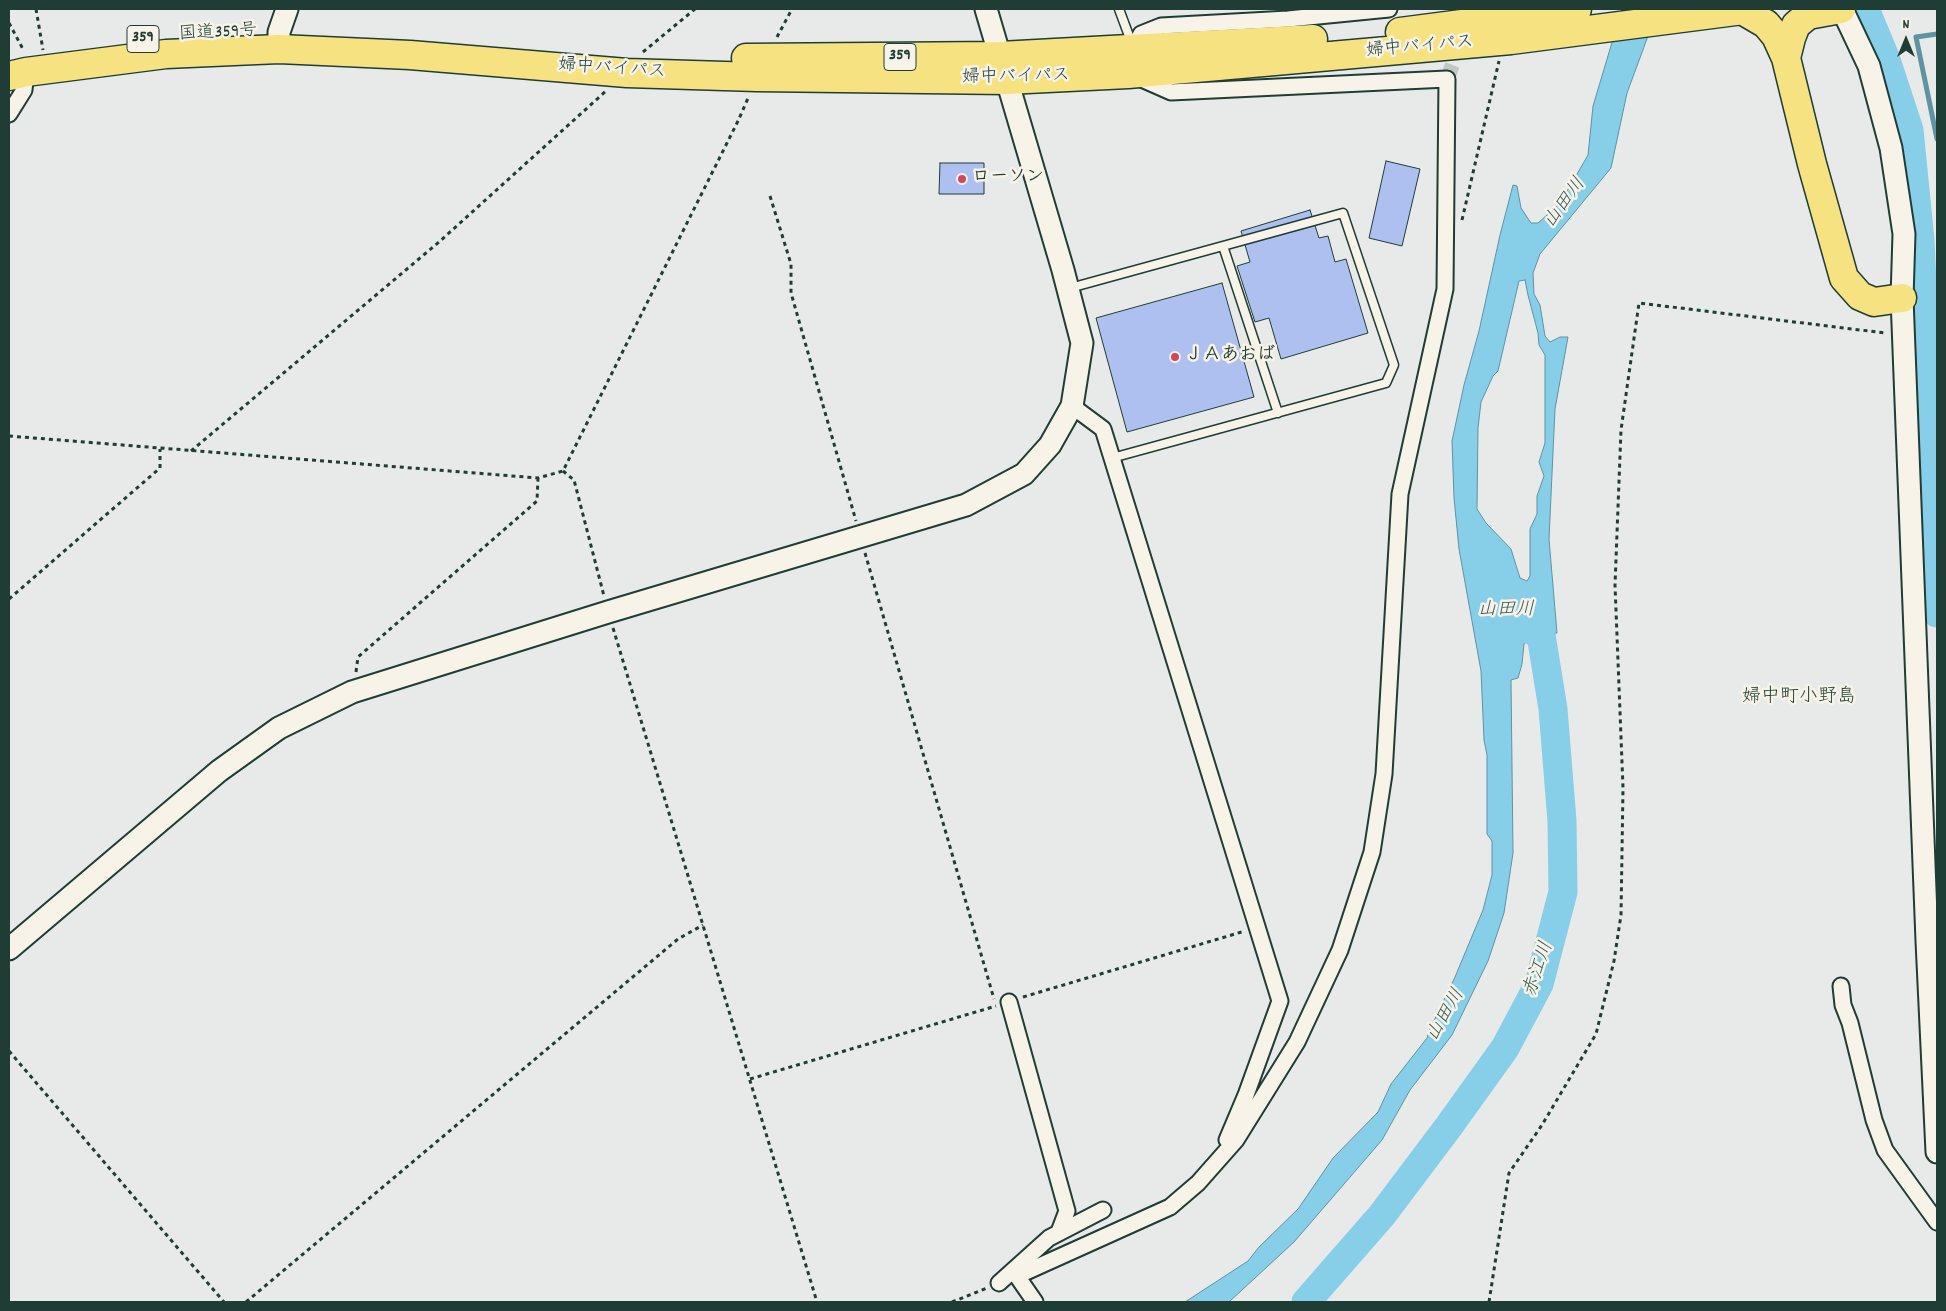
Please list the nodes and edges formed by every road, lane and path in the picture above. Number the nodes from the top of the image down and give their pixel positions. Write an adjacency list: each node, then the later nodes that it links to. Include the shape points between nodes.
1 (36, 9): 15 (path)
2 (696, 9): 16 (path)
3 (792, 9): 17 (path)
4 (986, 9): 18 (street)
5 (1119, 9): 14 (lane)
6 (1389, 9): 14 (street, via 1161,26 1141,34)
7 (1577, 9): 12 (highway, 婦中バイパス / 359)
8 (1746, 9): 12 (highway, 婦中バイパス / 359); 13 (highway, via 1776,36)
9 (1842, 9): 13 (highway, via 1808,15 1796,25); 24 (street, via 1869,66 1891,148 1904,234)
10 (9, 23): 15 (path)
11 (282, 30): 15 (highway, 国道359号 / 359, via 158,37); 16 (highway, 婦中バイパス / 359, via 532,49)
12 (1511, 32): 14 (highway, 婦中バイパス / 359, via 1358,37); 21 (path)
13 (1786, 58): 24 (highway, via 1844,278 1860,296 1874,302)
14 (1131, 61): 18 (highway, 婦中バイパス / 359); 44 (street, via 1171,92 1447,79 1445,289 1400,494 1384,774 1372,852 1340,950 1297,1042 1236,1140)
15 (23, 62): 19 (street, via 24,90)
16 (634, 64): 17 (highway, 婦中バイパス / 359); 30 (path, via 439,242)
17 (762, 68): 18 (highway, 婦中バイパス / 359); 32 (path)
18 (1003, 68): 23 (street)
19 (9, 114)
20 (770, 196): 34 (path, via 791,264 791,293)
21 (1462, 223)
22 (1223, 246): 23 (lane); 27 (lane); 27 (lane, via 1342,213 1394,365 1386,383)
23 (1068, 288): 26 (street, via 1082,343)
24 (1902, 298): 25 (street)
25 (1903, 335): 43 (street); 53 (path, via 1639,303 1621,430 1615,585 1623,788 1621,915 1616,952 1596,1034 1509,1174)
26 (1072, 406): 31 (street, via 1103,429); 34 (street, via 1050,445 1024,474 966,505)
27 (1278, 412): 31 (lane)
28 (9, 436): 29 (path)
29 (160, 449): 30 (path); 35 (path, via 160,468)
30 (191, 451): 33 (path)
31 (1112, 458): 44 (street, via 1280,1000 1246,1095)
32 (563, 471): 33 (path); 36 (path, via 574,480)
33 (538, 478): 37 (path, via 537,501 358,657)
34 (860, 536): 36 (street); 41 (path)
35 (9, 599)
36 (608, 612): 37 (street); 38 (path)
37 (352, 692): 39 (street, via 279,728 219,771)
38 (703, 925): 51 (path, via 678,939); 52 (path)
39 (9, 950)
40 (1841, 986): 46 (street, via 1843,1005 1885,1150)
41 (1002, 1004): 47 (street, via 1067,1211)
42 (9, 1051): 50 (path)
43 (1937, 1152)
44 (1218, 1160): 49 (street, via 1170,1207 1017,1276)
45 (1103, 1210): 47 (street)
46 (1937, 1222)
47 (1059, 1232): 48 (street)
48 (999, 1283)
49 (1031, 1296)
50 (224, 1302)
51 (246, 1302)
52 (818, 1302)
53 (1490, 1302)

